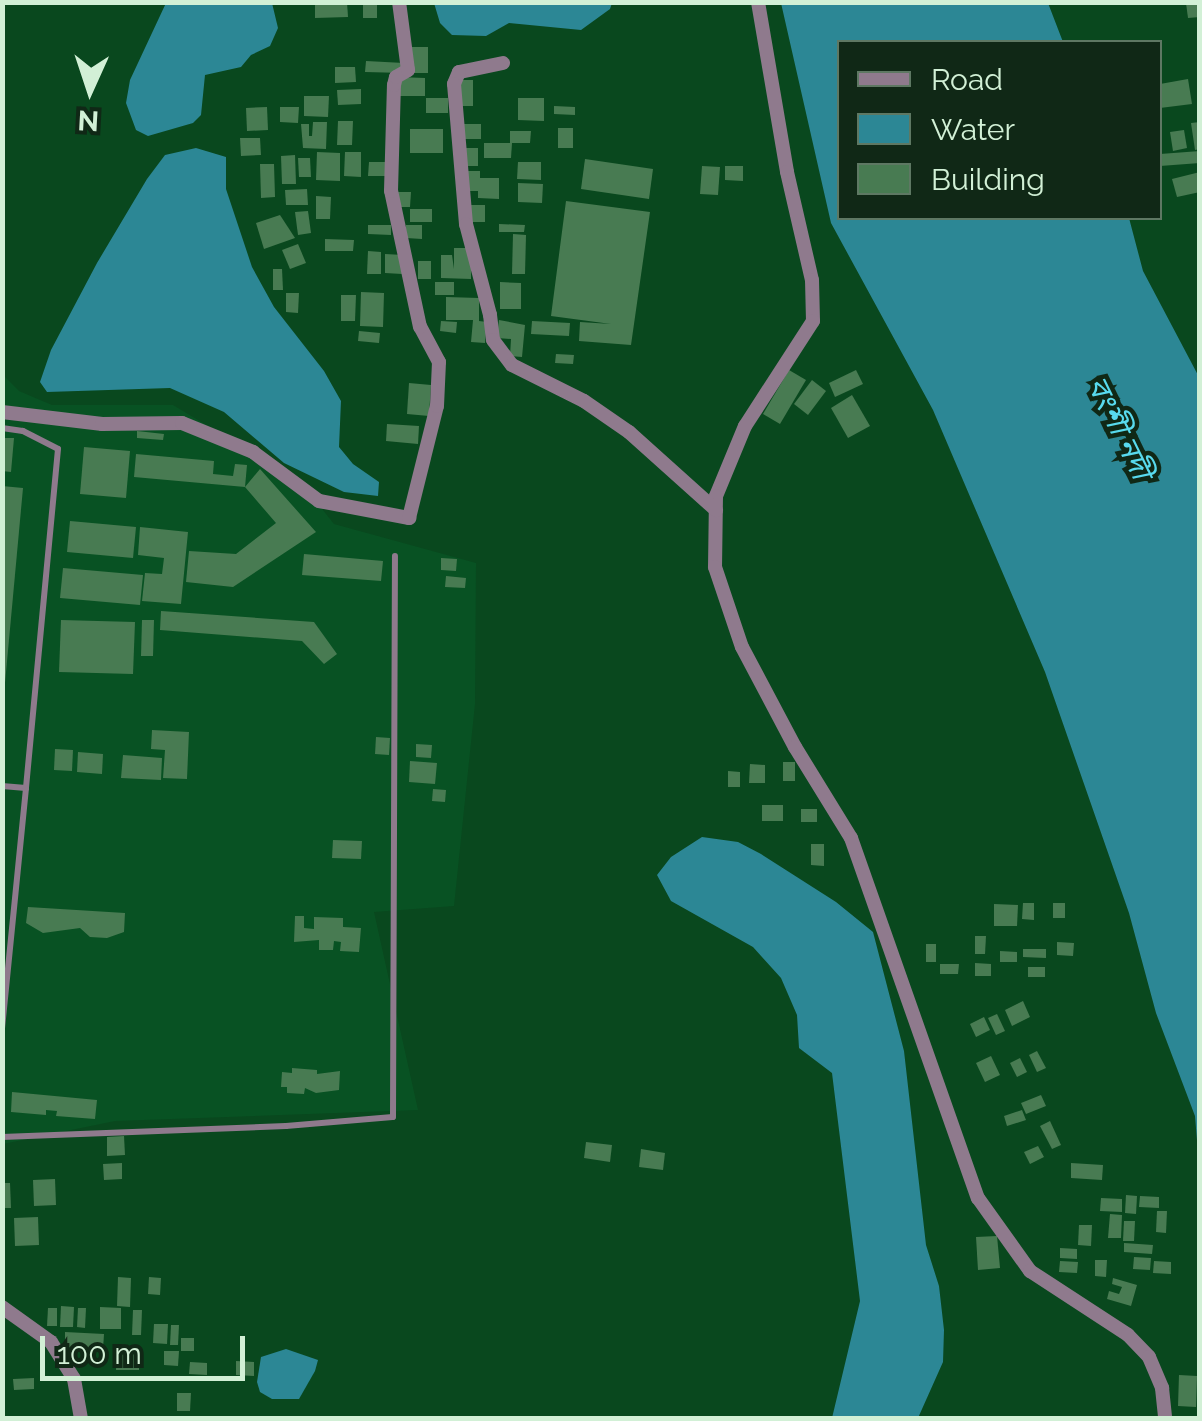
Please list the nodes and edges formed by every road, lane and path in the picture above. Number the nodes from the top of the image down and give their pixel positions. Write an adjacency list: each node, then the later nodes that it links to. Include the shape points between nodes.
1 (399, 2): 4 (street, via 408,70 394,86 390,191 420,326 439,362 437,406 410,518 319,501 253,452 182,424 102,424)
2 (758, 2): 6 (street, via 812,280 813,322 745,426)
3 (503, 63): 6 (street, via 459,72 454,84 466,224 493,340 512,365 629,432)
4 (2, 412)
5 (2, 428): 9 (lane, via 58,449)
6 (716, 510): 14 (street, via 716,566 742,647 851,838 978,1198 1030,1271 1128,1335 1149,1357)
7 (395, 556): 11 (lane, via 393,1117)
8 (2, 786): 9 (lane)
9 (26, 788): 10 (lane)
10 (2, 1030)
11 (2, 1137)
12 (2, 1308): 13 (street, via 52,1342 74,1379)
13 (80, 1418)
14 (1165, 1418)

